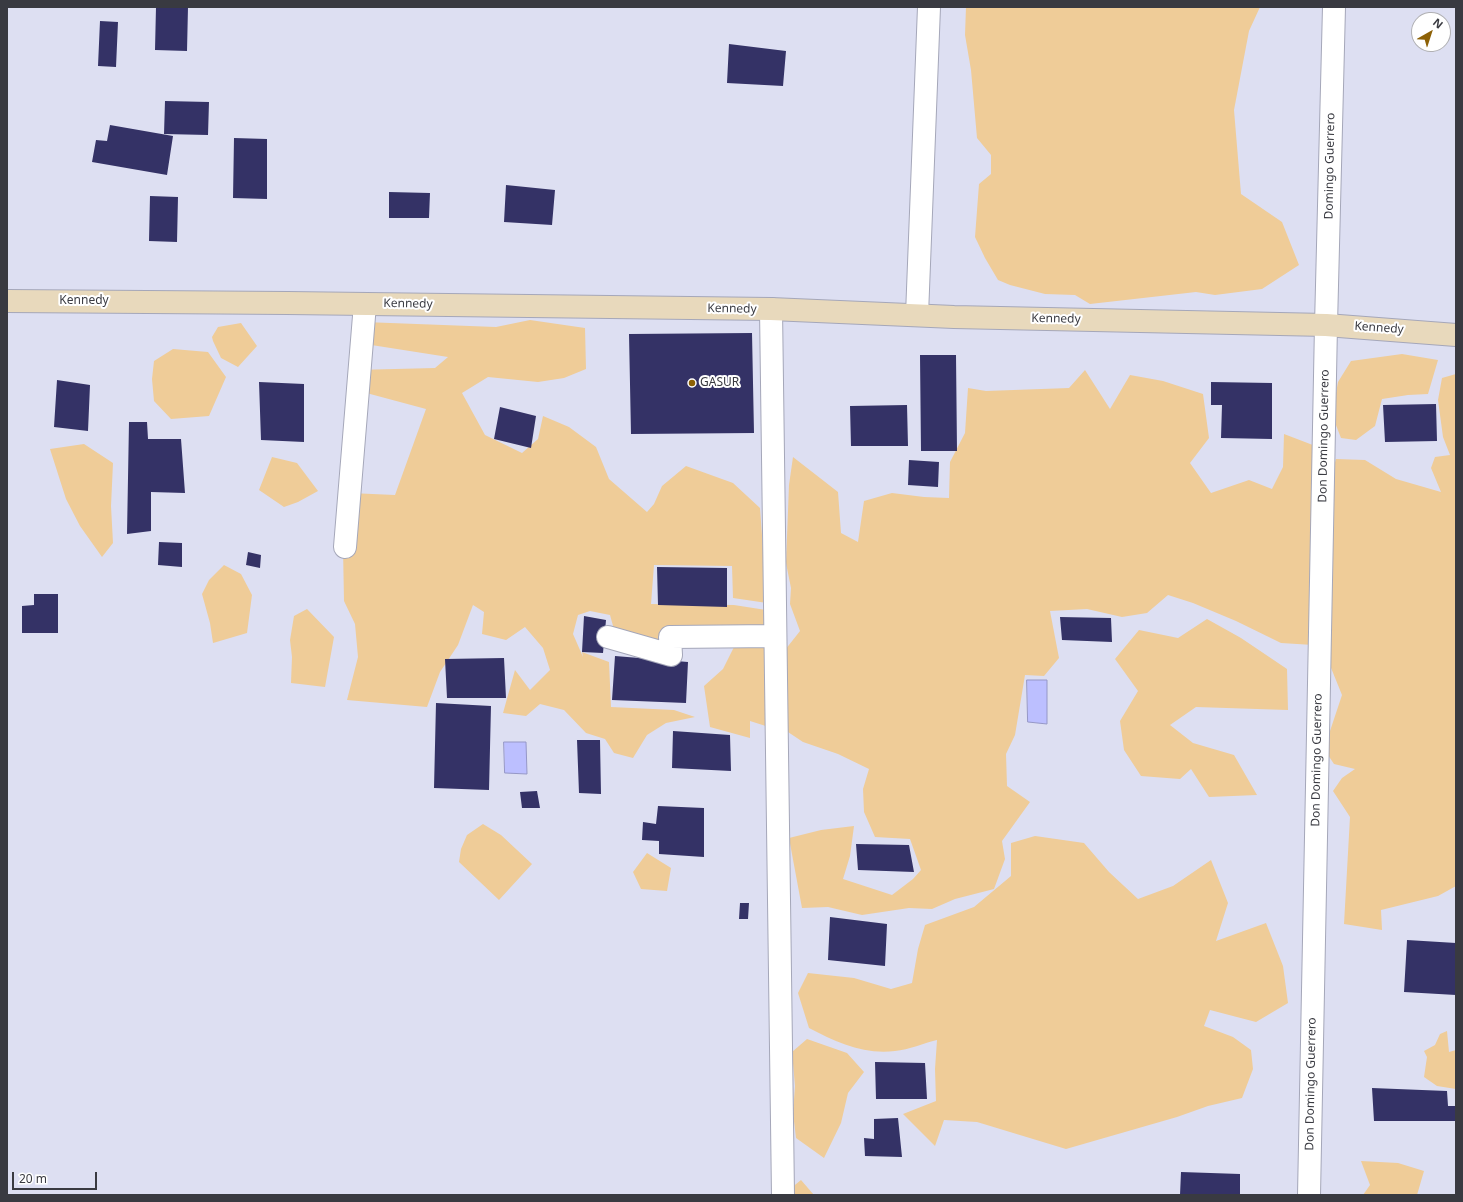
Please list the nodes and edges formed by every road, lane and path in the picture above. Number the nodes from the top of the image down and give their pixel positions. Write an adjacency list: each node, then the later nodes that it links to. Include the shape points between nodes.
1 (929, 7): 6 (street)
2 (1334, 7): 7 (street, Domingo Guerrero)
3 (7, 301): 4 (main road, Kennedy)
4 (365, 304): 5 (main road, Kennedy); 9 (street)
5 (771, 309): 6 (main road, Kennedy); 10 (street)
6 (917, 315): 7 (main road, Kennedy)
7 (1326, 324): 8 (main road, Kennedy); 13 (street, Don Domingo Guerrero)
8 (1456, 335)
9 (345, 547)
10 (775, 636): 11 (street, via 670,637 671,655); 12 (street)
11 (608, 637)
12 (783, 1195)
13 (1309, 1195)

